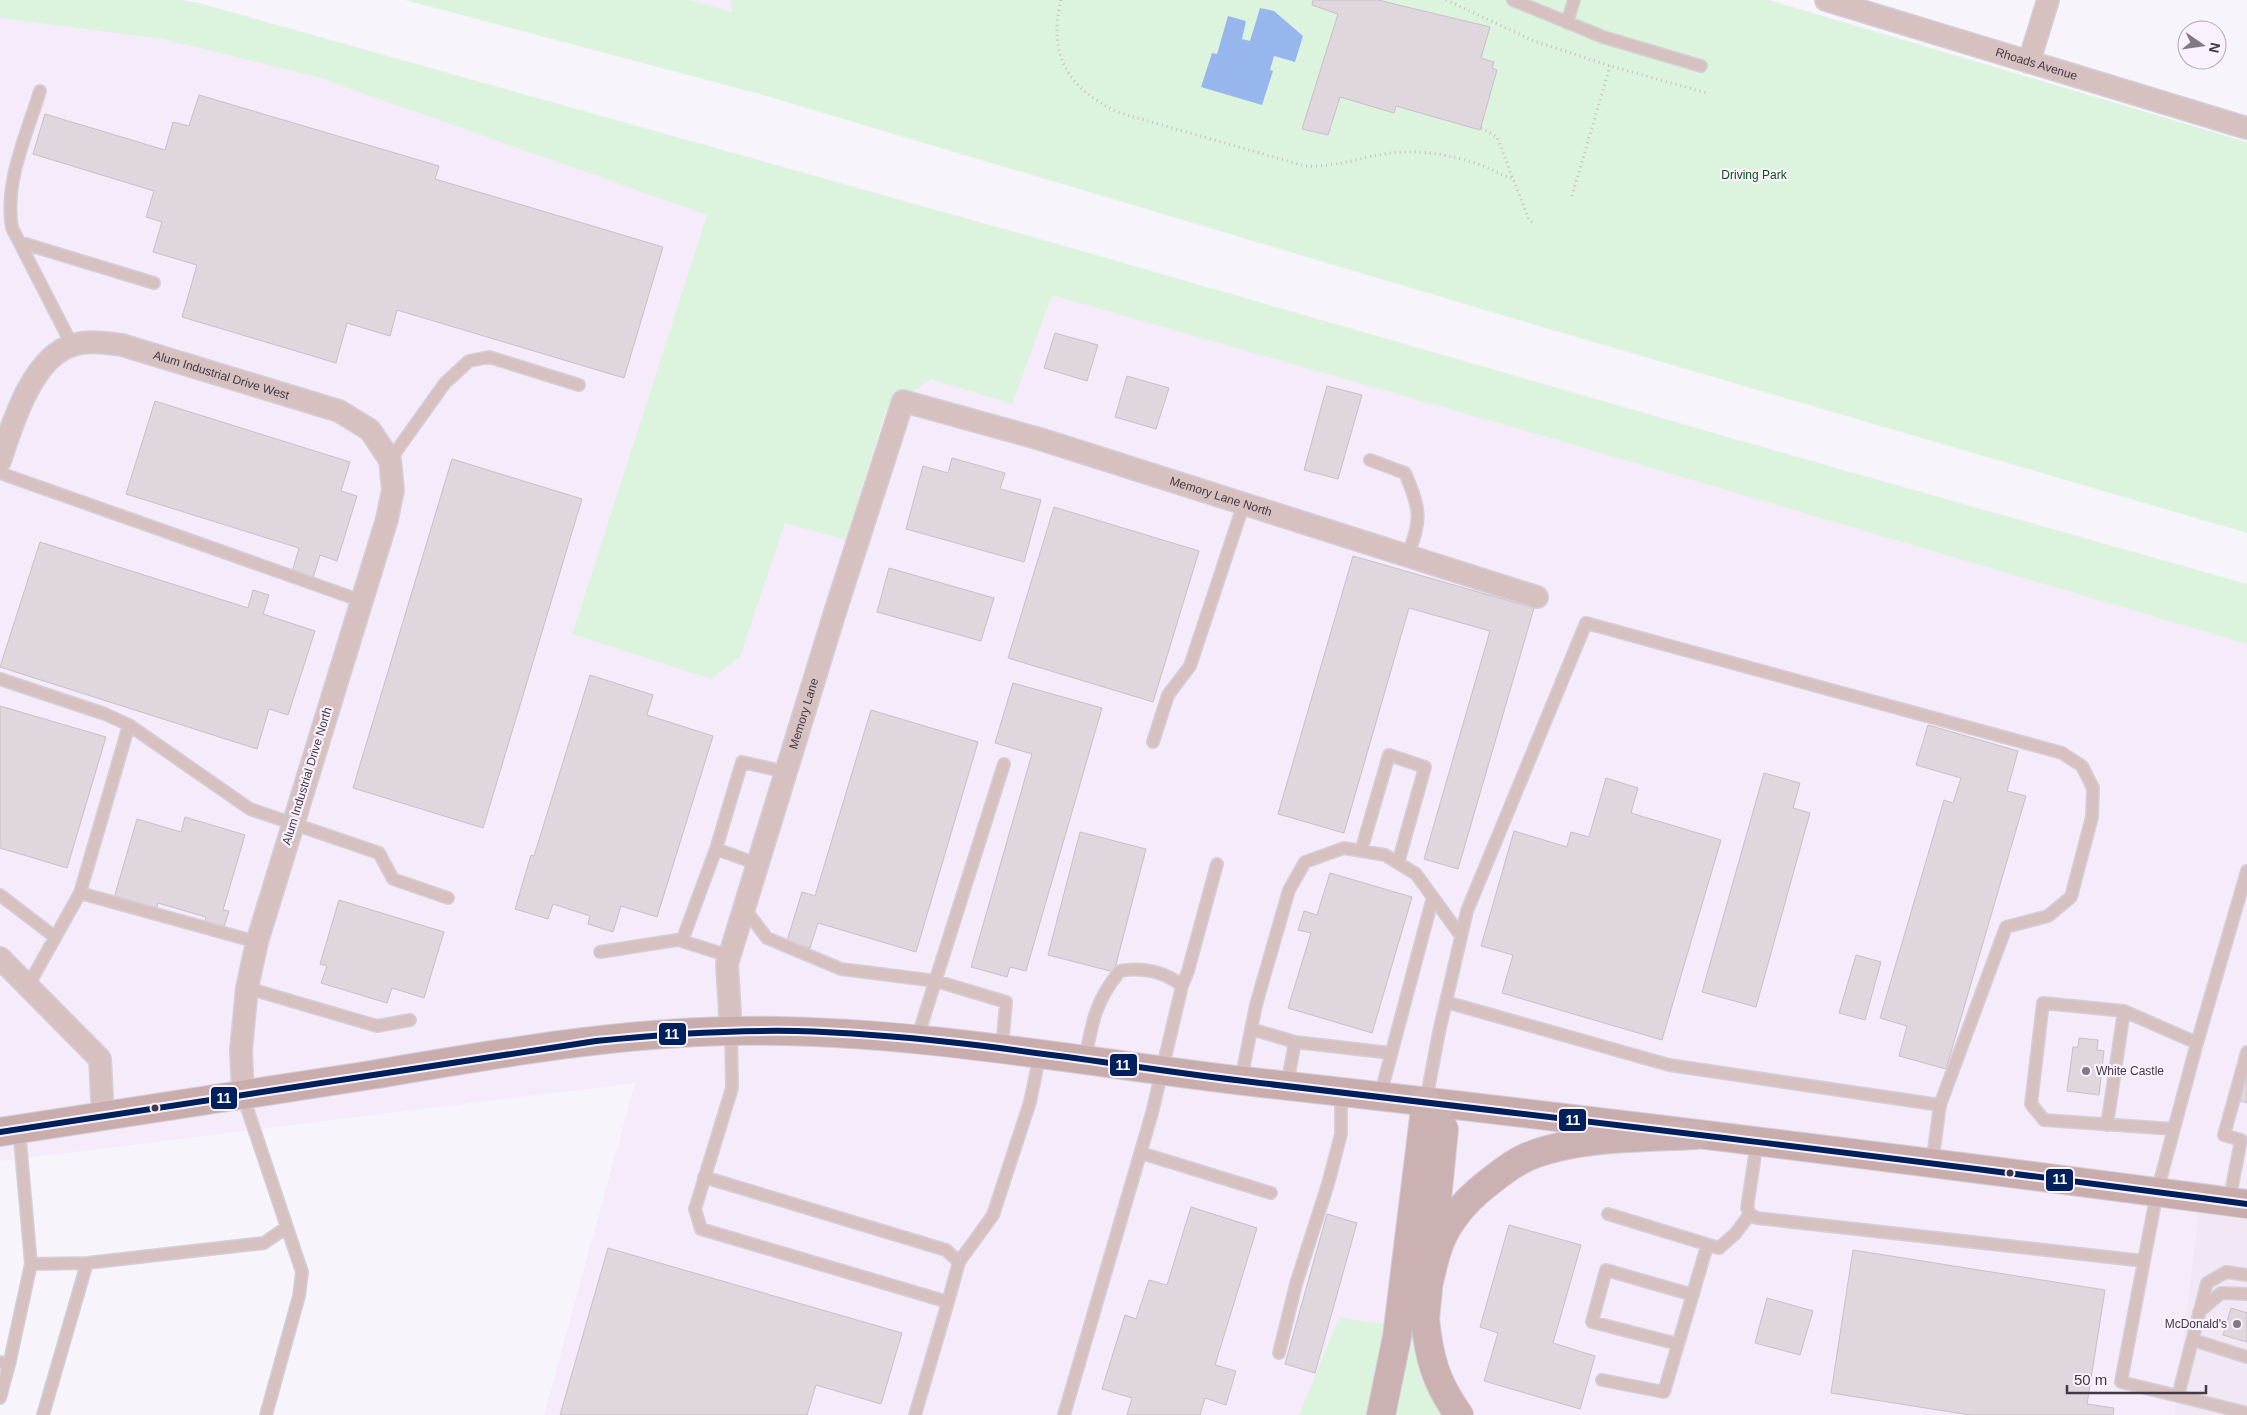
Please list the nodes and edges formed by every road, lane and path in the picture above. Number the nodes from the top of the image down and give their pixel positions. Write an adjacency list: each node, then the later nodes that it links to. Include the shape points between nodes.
1 (1061, 0): 15 (path, via 1056,38 1060,57 1082,89 1098,103 1120,113 1305,166 1326,167 1403,152 1426,153 1461,158)
2 (1446, 0): 9 (path, via 1534,41)
3 (1513, 0): 7 (lane)
4 (1574, 0): 7 (lane)
5 (1826, 0): 8 (street, Rhoads Avenue)
6 (2048, 0): 8 (street)
7 (1567, 23): 10 (lane, via 1602,37)
8 (2029, 62): 14 (street, Rhoads Avenue)
9 (1610, 66): 12 (path); 16 (path)
10 (1702, 66)
11 (40, 91): 18 (lane, via 10,195 12,228)
12 (1707, 93)
13 (1480, 128): 15 (path, via 1497,137)
14 (2247, 128)
15 (1514, 178): 17 (path)
16 (1572, 196)
17 (1532, 222)
18 (19, 242): 19 (lane); 20 (lane)
19 (154, 283)
20 (72, 345): 23 (street, Alum Industrial Drive West, via 92,342 122,345 339,411 370,430); 25 (street, via 39,369 13,421)
21 (579, 385): 23 (lane, via 488,357 469,362 445,382)
22 (903, 400): 27 (street, Memory Lane North); 35 (street, Memory Lane)
23 (390, 460): 30 (street, Alum Industrial Drive North, via 393,490)
24 (1370, 460): 28 (lane, via 1405,473 1417,502 1417,531)
25 (0, 461)
26 (0, 473): 30 (lane)
27 (1244, 502): 28 (street, Memory Lane North); 33 (lane, via 1190,666 1168,695)
28 (1407, 557): 29 (street, Memory Lane North)
29 (1537, 597)
30 (362, 601): 36 (street, Alum Industrial Drive North)
31 (0, 679): 32 (lane, via 105,714)
32 (129, 726): 36 (lane, via 250,809); 43 (lane)
33 (1153, 742)
34 (1004, 764): 55 (lane)
35 (786, 772): 37 (lane, via 742,762); 39 (street, Memory Lane)
36 (293, 823): 46 (lane, via 380,853 393,879); 51 (street, Alum Industrial Drive North)
37 (716, 849): 39 (lane); 50 (lane)
38 (1361, 851): 41 (lane, via 1385,855); 41 (lane, via 1389,754 1425,766); 62 (lane, via 1344,848 1305,862 1289,890)
39 (758, 864): 47 (street, Memory Lane)
40 (1217, 864): 57 (lane)
41 (1398, 864): 45 (lane, via 1416,874)
42 (2247, 871): 66 (lane)
43 (80, 893): 49 (lane); 51 (lane)
44 (0, 895): 49 (lane)
45 (1433, 897): 48 (lane); 69 (lane)
46 (448, 898)
47 (744, 908): 53 (street, Memory Lane); 55 (lane, via 767,938 841,969)
48 (1461, 936): 59 (lane); 79 (lane, via 1467,911 1586,623 2062,753 2082,766 2093,788 2092,817 2071,897 2048,916 2006,927)
49 (55, 937): 56 (lane)
50 (683, 939): 52 (lane); 53 (lane)
51 (257, 942): 58 (street, Alum Industrial Drive North)
52 (600, 952)
53 (729, 956): 63 (street, Memory Lane)
54 (0, 958): 56 (street)
55 (936, 981): 64 (lane); 67 (lane, via 1006,1002)
56 (28, 986): 80 (street, via 100,1059)
57 (1182, 986): 71 (lane, via 1149,970 1132,968 1120,971 1102,995 1094,1014); 72 (lane)
58 (246, 988): 61 (lane, via 377,1026); 76 (street, Alum Industrial Drive North, via 241,1050)
59 (1446, 1002): 78 (lane); 79 (lane, via 1669,1065)
60 (2124, 1011): 66 (lane); 81 (lane); 81 (lane, via 2043,1003 2031,1104 2044,1120)
61 (410, 1020)
62 (1251, 1029): 65 (lane); 73 (lane)
63 (731, 1031): 64 (main road); 76 (main road, via 597,1040); 89 (lane, via 732,1088)
64 (917, 1039): 67 (main road)
65 (1295, 1042): 69 (lane); 74 (lane)
66 (2197, 1043): 82 (lane)
67 (1002, 1048): 70 (main road)
68 (2247, 1052): 85 (lane, via 2224,1135)
69 (1391, 1053): 77 (lane)
70 (1040, 1054): 71 (main road); 97 (lane, via 1030,1102 993,1216)
71 (1085, 1060): 72 (main road)
72 (1161, 1070): 73 (main road); 87 (lane)
73 (1241, 1080): 74 (main road)
74 (1287, 1085): 75 (main road)
75 (1341, 1092): 77 (main road); 109 (lane, via 1341,1134 1296,1284)
76 (243, 1096): 80 (main road); 95 (lane)
77 (1380, 1096): 78 (main road)
78 (1426, 1101): 84 (main road); 102 (highway, via 1444,1129); 120 (highway, via 1398,1338)
79 (1940, 1105): 88 (lane)
80 (103, 1117): 83 (main road)
81 (2107, 1125): 82 (lane)
82 (2174, 1129): 90 (lane)
83 (9, 1130): 100 (lane)
84 (1696, 1135): 86 (main road); 102 (highway, via 1599,1141 1554,1149 1527,1158 1499,1174 1472,1195 1455,1216 1441,1239)
85 (2244, 1140): 92 (lane)
86 (1757, 1142): 88 (main road); 94 (lane, via 1747,1199)
87 (1140, 1154): 91 (lane); 119 (lane)
88 (1932, 1164): 90 (main road)
89 (704, 1178): 97 (lane, via 946,1250); 105 (lane, via 695,1209 701,1229)
90 (2157, 1192): 92 (main road); 98 (lane)
91 (1271, 1193)
92 (2238, 1203)
93 (1608, 1214): 96 (lane)
94 (1750, 1214): 96 (lane, via 1719,1248); 98 (lane, via 1764,1220)
95 (287, 1227): 99 (lane, via 264,1243); 117 (lane, via 302,1272 300,1296)
96 (1707, 1246): 104 (lane)
97 (959, 1262): 105 (lane)
98 (2144, 1262): 113 (lane, via 2122,1382)
99 (87, 1263): 100 (lane); 116 (lane)
100 (31, 1264): 111 (lane, via 16,1344)
101 (2247, 1275): 106 (lane, via 2226,1272 2207,1282)
102 (1427, 1291): 121 (highway, via 1428,1347 1435,1374 1446,1398)
103 (2247, 1294): 106 (lane, via 2220,1293)
104 (1693, 1296): 108 (lane); 108 (lane, via 1606,1270 1592,1322)
105 (948, 1302): 118 (lane)
106 (2199, 1312): 107 (lane)
107 (2193, 1340): 110 (lane); 113 (lane)
108 (1678, 1344): 112 (lane, via 1664,1392)
109 (1279, 1354)
110 (2247, 1357)
111 (5, 1363): 114 (lane)
112 (1602, 1380)
113 (2178, 1396): 115 (lane)
114 (0, 1398)
115 (2247, 1413)
116 (43, 1415)
117 (266, 1415)
118 (915, 1415)
119 (1064, 1415)
120 (1381, 1415)
121 (1459, 1415)

